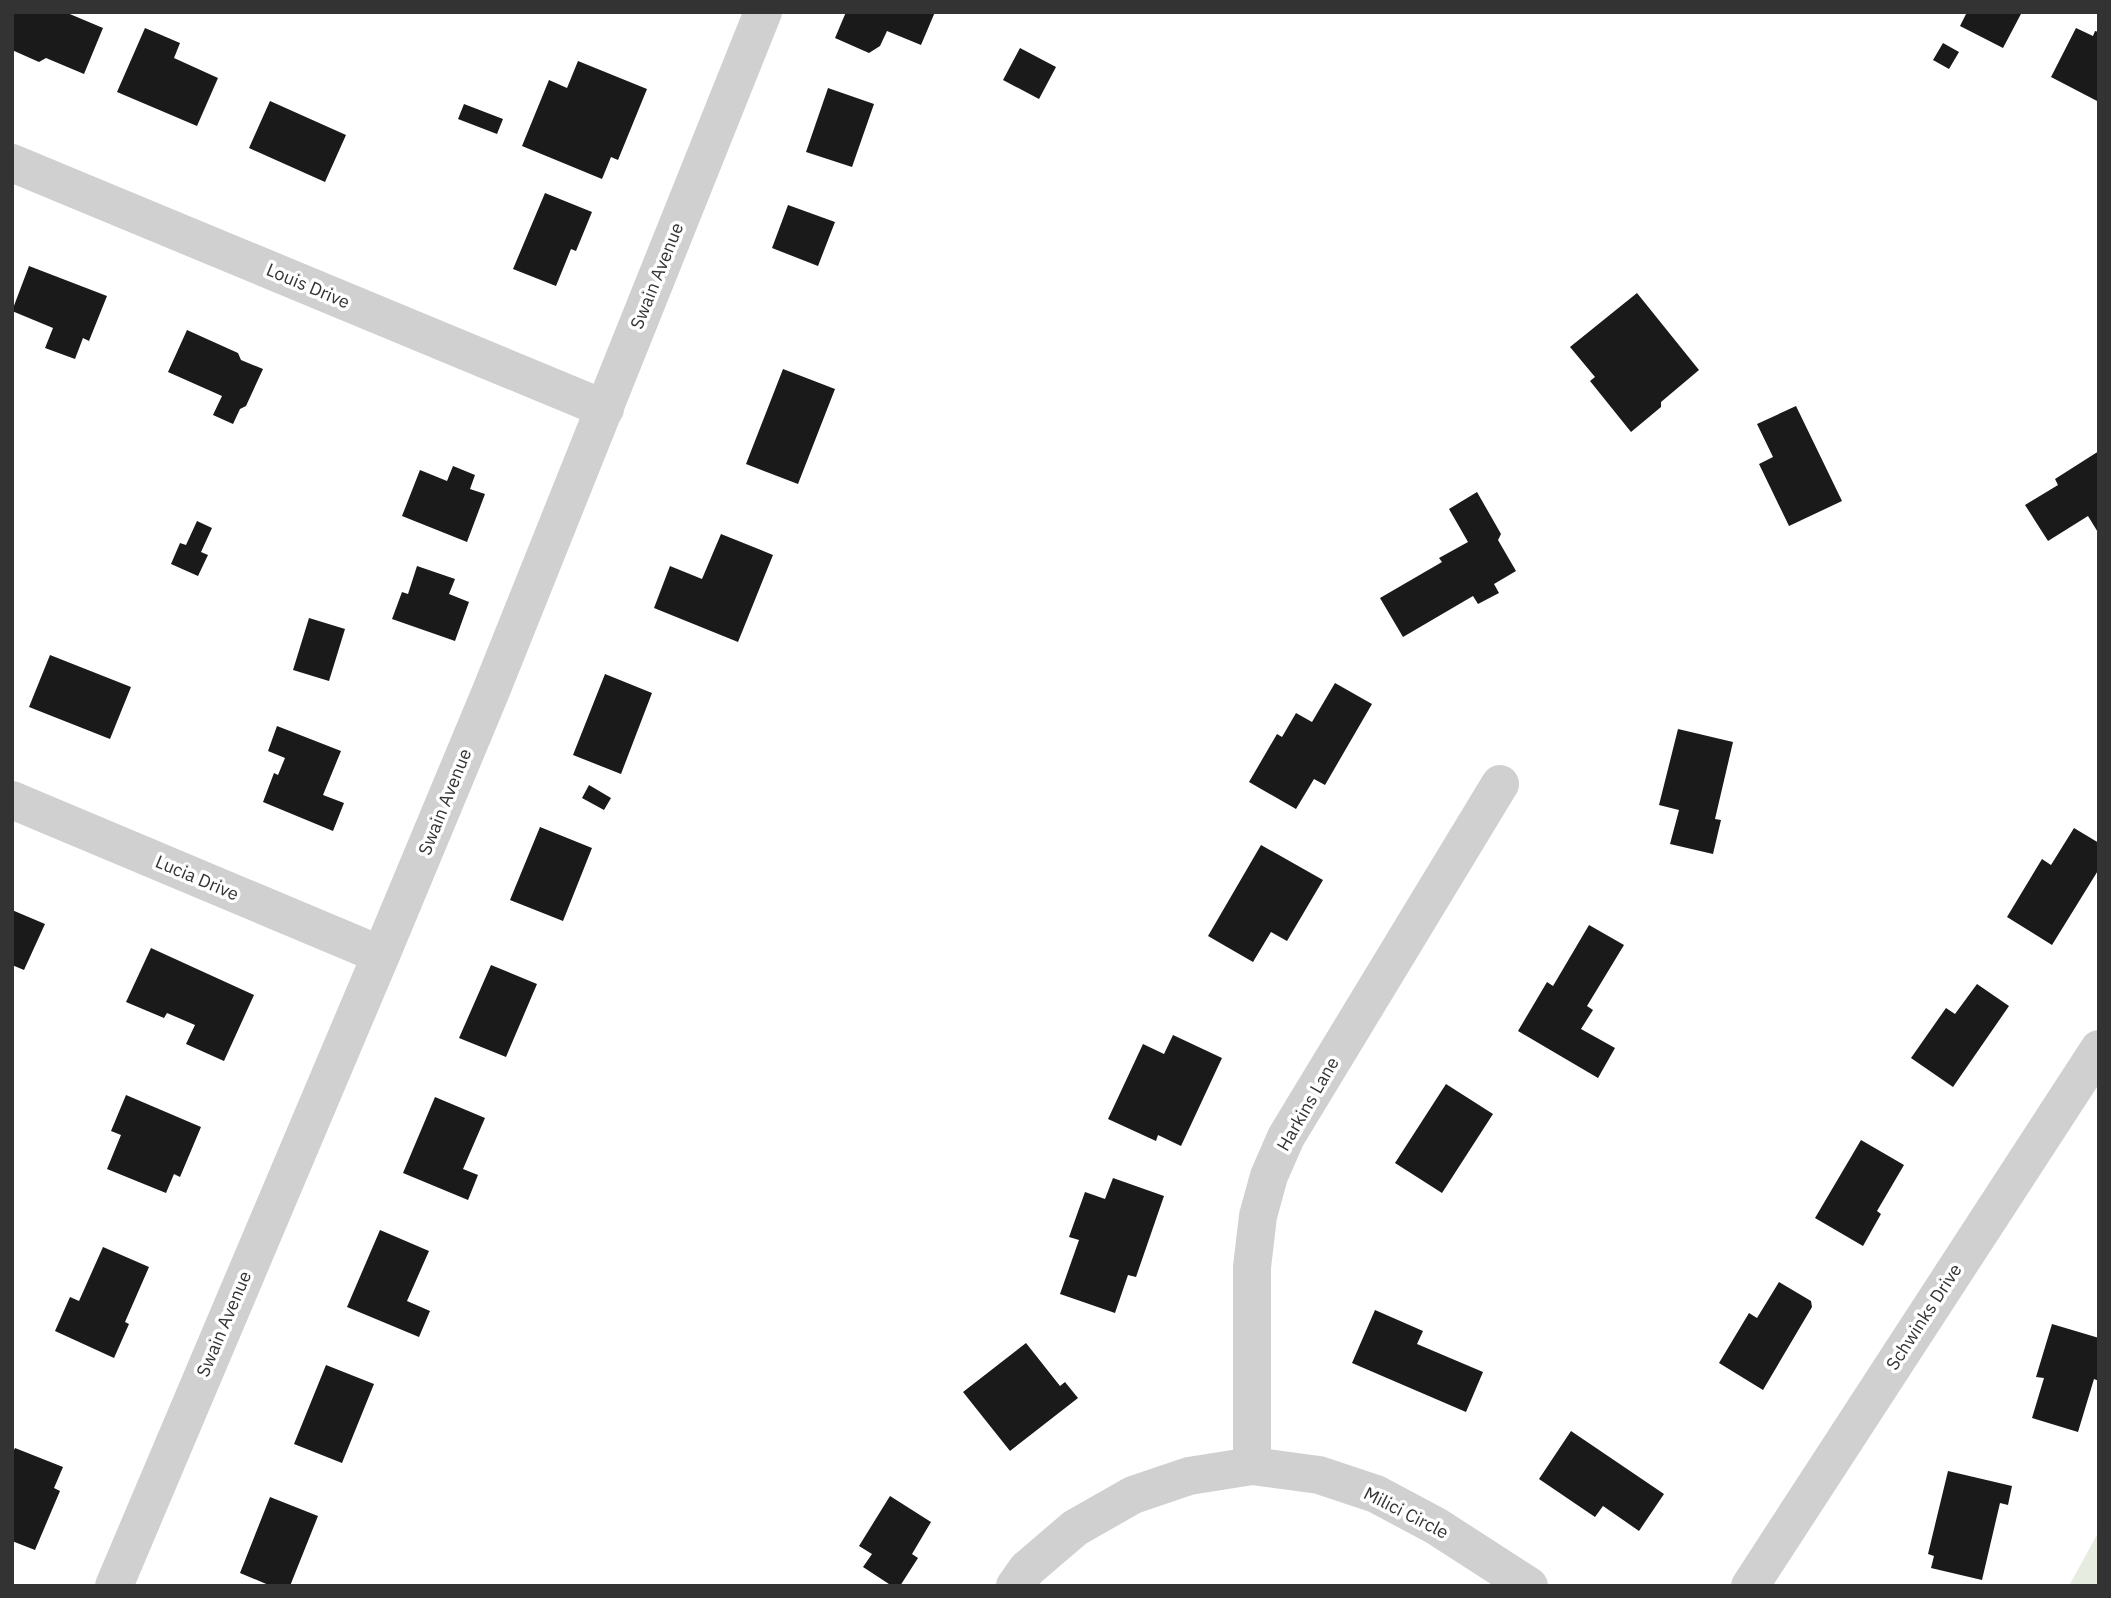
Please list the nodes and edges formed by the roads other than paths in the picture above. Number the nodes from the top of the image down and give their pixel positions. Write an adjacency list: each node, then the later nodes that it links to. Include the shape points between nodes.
1 (763, 12): 3 (street, Swain Avenue)
2 (12, 163): 3 (street, Louis Drive)
3 (605, 410): 6 (street, Swain Avenue)
4 (1500, 784): 8 (street, Harkins Lane, via 1286,1137 1269,1176 1252,1267)
5 (12, 800): 6 (street, Lucia Drive)
6 (381, 956): 9 (street, Swain Avenue)
7 (2099, 1049): 12 (street, Schwinks Drive)
8 (1252, 1466): 10 (street, Milici Circle, via 1189,1476 1133,1495 1075,1528 1027,1569); 11 (street, Milici Circle, via 1319,1475 1376,1494)
9 (114, 1586)
10 (1015, 1586)
11 (1529, 1586)
12 (1750, 1586)

